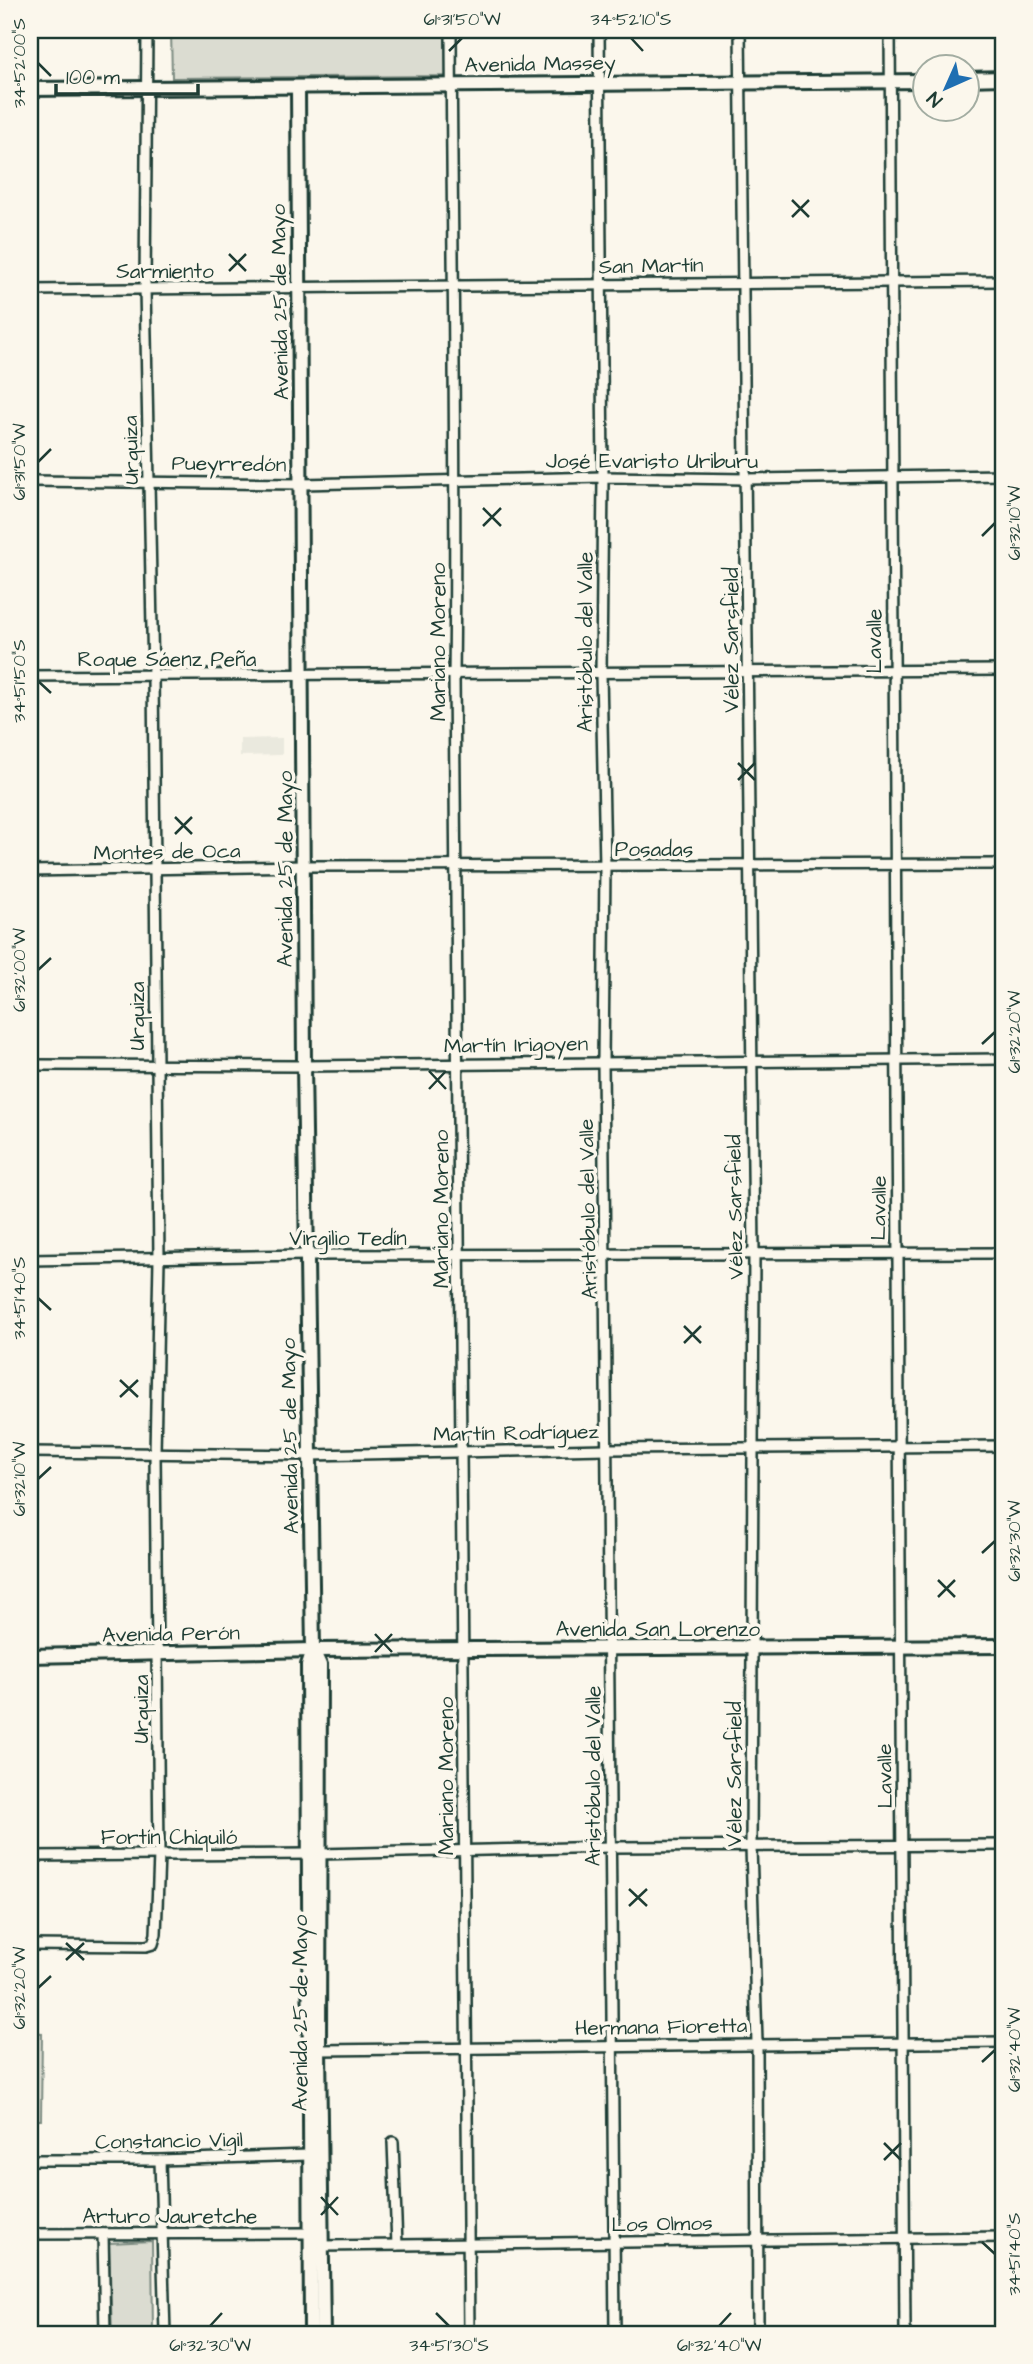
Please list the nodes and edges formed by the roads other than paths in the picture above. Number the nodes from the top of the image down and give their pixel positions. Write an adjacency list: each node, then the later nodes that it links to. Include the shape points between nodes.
1 (147, 30): 14 (street, Urquiza)
2 (451, 30): 12 (street, Mariano Moreno)
3 (598, 30): 11 (street, Aristóbulo del Valle)
4 (740, 30): 8 (street, Vélez Sarsfield)
5 (890, 30): 10 (street, Lavalle)
6 (1003, 78): 7 (main road)
7 (981, 79)
8 (741, 80): 10 (main road, Avenida Massey); 11 (main road, Avenida Massey); 17 (street, Vélez Sarsfield)
9 (911, 81): 10 (main road, Avenida Massey)
10 (890, 82): 19 (street, Lavalle)
11 (599, 83): 12 (main road, Avenida Massey); 18 (street, Aristóbulo del Valle)
12 (451, 84): 13 (main road, Avenida Massey); 21 (street, Mariano Moreno)
13 (298, 87): 14 (main road, Avenida Massey); 22 (main road, Avenida 25 de Mayo)
14 (148, 88): 15 (main road, Avenida Massey); 20 (street, Urquiza)
15 (30, 89)
16 (1003, 281): 19 (street, San Martín)
17 (746, 282): 18 (street, San Martín); 19 (street, San Martín); 27 (street, Vélez Sarsfield)
18 (600, 284): 21 (street, San Martín); 25 (street, Aristóbulo del Valle)
19 (893, 284): 26 (street, Lavalle)
20 (145, 288): 22 (street, Sarmiento); 23 (street, Sarmiento); 28 (street, Urquiza)
21 (451, 288): 22 (street, San Martín); 29 (street, Mariano Moreno)
22 (299, 289): 31 (main road, Avenida 25 de Mayo)
23 (30, 290)
24 (1003, 475): 26 (street, José Evaristo Uriburu)
25 (603, 477): 27 (street, José Evaristo Uriburu); 29 (street, José Evaristo Uriburu); 35 (street, Aristóbulo del Valle)
26 (891, 477): 27 (street, José Evaristo Uriburu); 34 (street, Lavalle)
27 (747, 479): 33 (street, Vélez Sarsfield)
28 (149, 480): 30 (street, Pueyrredón); 31 (street, Pueyrredón); 38 (street, Urquiza)
29 (456, 480): 31 (street, José Evaristo Uriburu); 37 (street, Mariano Moreno)
30 (30, 481)
31 (302, 484): 39 (main road, Avenida 25 de Mayo)
32 (1003, 670): 34 (street, Roque Sáenz Peña)
33 (749, 671): 34 (street, Roque Sáenz Peña); 35 (street, Roque Sáenz Peña); 44 (street, Vélez Sarsfield)
34 (892, 672): 40 (street, Lavalle)
35 (601, 673): 37 (street, Roque Sáenz Peña); 43 (street, Aristóbulo del Valle)
36 (30, 676): 38 (street, Roque Sáenz Peña)
37 (454, 676): 39 (street, Roque Sáenz Peña); 45 (street, Mariano Moreno)
38 (153, 677): 39 (street, Roque Sáenz Peña); 46 (street, Urquiza)
39 (303, 677): 42 (main road, Avenida 25 de Mayo)
40 (895, 863): 41 (street, Posadas); 44 (street, Posadas); 48 (street, Lavalle)
41 (1003, 864)
42 (305, 866): 45 (street, Posadas); 46 (street, Montes de Oca); 55 (main road, Avenida 25 de Mayo)
43 (605, 866): 44 (street, Posadas); 45 (street, Posadas); 51 (street, Aristóbulo del Valle)
44 (749, 866): 50 (street, Vélez Sarsfield)
45 (457, 868): 52 (street, Mariano Moreno)
46 (155, 871): 47 (street, Montes de Oca); 53 (street, Urquiza)
47 (30, 872)
48 (898, 1058): 49 (street, Martín Irigoyen); 50 (street, Martín Irigoyen); 56 (street, Lavalle)
49 (1003, 1059)
50 (750, 1060): 51 (street, Martín Irigoyen); 58 (street, Vélez Sarsfield)
51 (603, 1061): 52 (street, Martín Irigoyen); 61 (street, Aristóbulo del Valle)
52 (458, 1064): 55 (street, Martín Irigoyen); 60 (street, Mariano Moreno)
53 (155, 1065): 54 (street, Martín Irigoyen); 55 (street, Martín Irigoyen); 62 (street, Urquiza)
54 (30, 1066)
55 (304, 1066): 59 (main road, Avenida 25 de Mayo)
56 (896, 1252): 57 (street, Virgilio Tedín); 58 (street, Virgilio Tedín); 64 (street, Lavalle)
57 (1003, 1253)
58 (754, 1254): 61 (street, Virgilio Tedín); 67 (street, Vélez Sarsfield)
59 (307, 1255): 60 (street, Virgilio Tedín); 62 (street, Virgilio Tedín); 71 (main road, Avenida 25 de Mayo)
60 (458, 1255): 61 (street, Virgilio Tedín); 68 (street, Mariano Moreno)
61 (607, 1255): 66 (street, Aristóbulo del Valle)
62 (159, 1259): 63 (street, Virgilio Tedín); 70 (street, Urquiza)
63 (30, 1260)
64 (899, 1445): 65 (street, Martín Rodríguez); 67 (street, Martín Rodríguez); 74 (street, Lavalle)
65 (1003, 1446)
66 (607, 1449): 67 (street, Martín Rodríguez); 68 (street, Martín Rodríguez); 75 (street, Aristóbulo del Valle)
67 (752, 1449): 73 (street, Vélez Sarsfield)
68 (462, 1450): 71 (street, Martín Rodríguez); 76 (street, Mariano Moreno)
69 (30, 1452): 70 (street, Martín Rodríguez)
70 (155, 1453): 71 (street, Martín Rodríguez); 78 (street, Urquiza)
71 (310, 1455): 77 (main road, Avenida 25 de Mayo)
72 (1003, 1646): 74 (main road, Avenida San Lorenzo)
73 (751, 1647): 74 (main road, Avenida San Lorenzo); 75 (main road, Avenida San Lorenzo); 83 (street, Vélez Sarsfield)
74 (900, 1647): 80 (street, Lavalle)
75 (610, 1648): 76 (main road, Avenida San Lorenzo); 82 (street, Aristóbulo del Valle)
76 (463, 1649): 77 (main road, Avenida San Lorenzo); 84 (street, Mariano Moreno)
77 (313, 1650): 78 (main road, Avenida Perón); 86 (main road, Avenida 25 de Mayo, via 320,1665)
78 (158, 1653): 79 (main road, Avenida Perón); 85 (street, Urquiza)
79 (30, 1656)
80 (904, 1845): 81 (street, Fortín Chiquiló); 83 (street, Fortín Chiquiló); 91 (street, Lavalle)
81 (1003, 1845)
82 (610, 1847): 83 (street, Fortín Chiquiló); 84 (street, Fortín Chiquiló); 92 (street, Aristóbulo del Valle)
83 (751, 1847): 90 (street, Vélez Sarsfield)
84 (464, 1850): 86 (street, Fortín Chiquiló); 93 (street, Mariano Moreno)
85 (159, 1854): 86 (street, Fortín Chiquiló); 87 (street, Fortín Chiquiló); 88 (street, Urquiza, via 153,1944)
86 (314, 1854): 94 (main road, Avenida 25 de Mayo)
87 (30, 1856)
88 (30, 1945)
89 (1003, 2042): 91 (street, Hermana Fioretta)
90 (757, 2043): 91 (street, Hermana Fioretta); 92 (street, Hermana Fioretta); 105 (street, Vélez Sarsfield)
91 (903, 2045): 102 (street, Lavalle)
92 (614, 2046): 93 (street, Hermana Fioretta); 106 (street, Aristóbulo del Valle)
93 (464, 2047): 94 (street, Hermana Fioretta); 107 (street, Mariano Moreno)
94 (313, 2050): 96 (main road, Avenida 25 de Mayo); 104 (main road, Avenida 25 de Mayo)
95 (393, 2143): 108 (street)
96 (309, 2155): 98 (street, Constancio Vigil); 104 (main road, Avenida 25 de Mayo)
97 (30, 2160): 98 (street, Constancio Vigil)
98 (160, 2160): 101 (street)
99 (30, 2234): 100 (street, Arturo Jauretche)
100 (103, 2234): 101 (street, Arturo Jauretche); 109 (street)
101 (163, 2235): 104 (street, Arturo Jauretche); 110 (street)
102 (904, 2236): 103 (street, Los Olmos); 105 (street, Los Olmos); 116 (street, Lavalle)
103 (1003, 2237)
104 (316, 2240): 108 (street, Los Olmos); 111 (main road, Avenida 25 de Mayo); 112 (main road, Avenida 25 de Mayo)
105 (756, 2240): 106 (street, Los Olmos); 115 (street, Vélez Sarsfield)
106 (613, 2241): 107 (street, Los Olmos); 114 (street, Aristóbulo del Valle)
107 (469, 2244): 108 (street, Los Olmos); 113 (street, Mariano Moreno)
108 (397, 2245)
109 (105, 2334)
110 (164, 2334)
111 (311, 2334)
112 (323, 2334)
113 (469, 2334)
114 (615, 2334)
115 (758, 2334)
116 (905, 2334)

